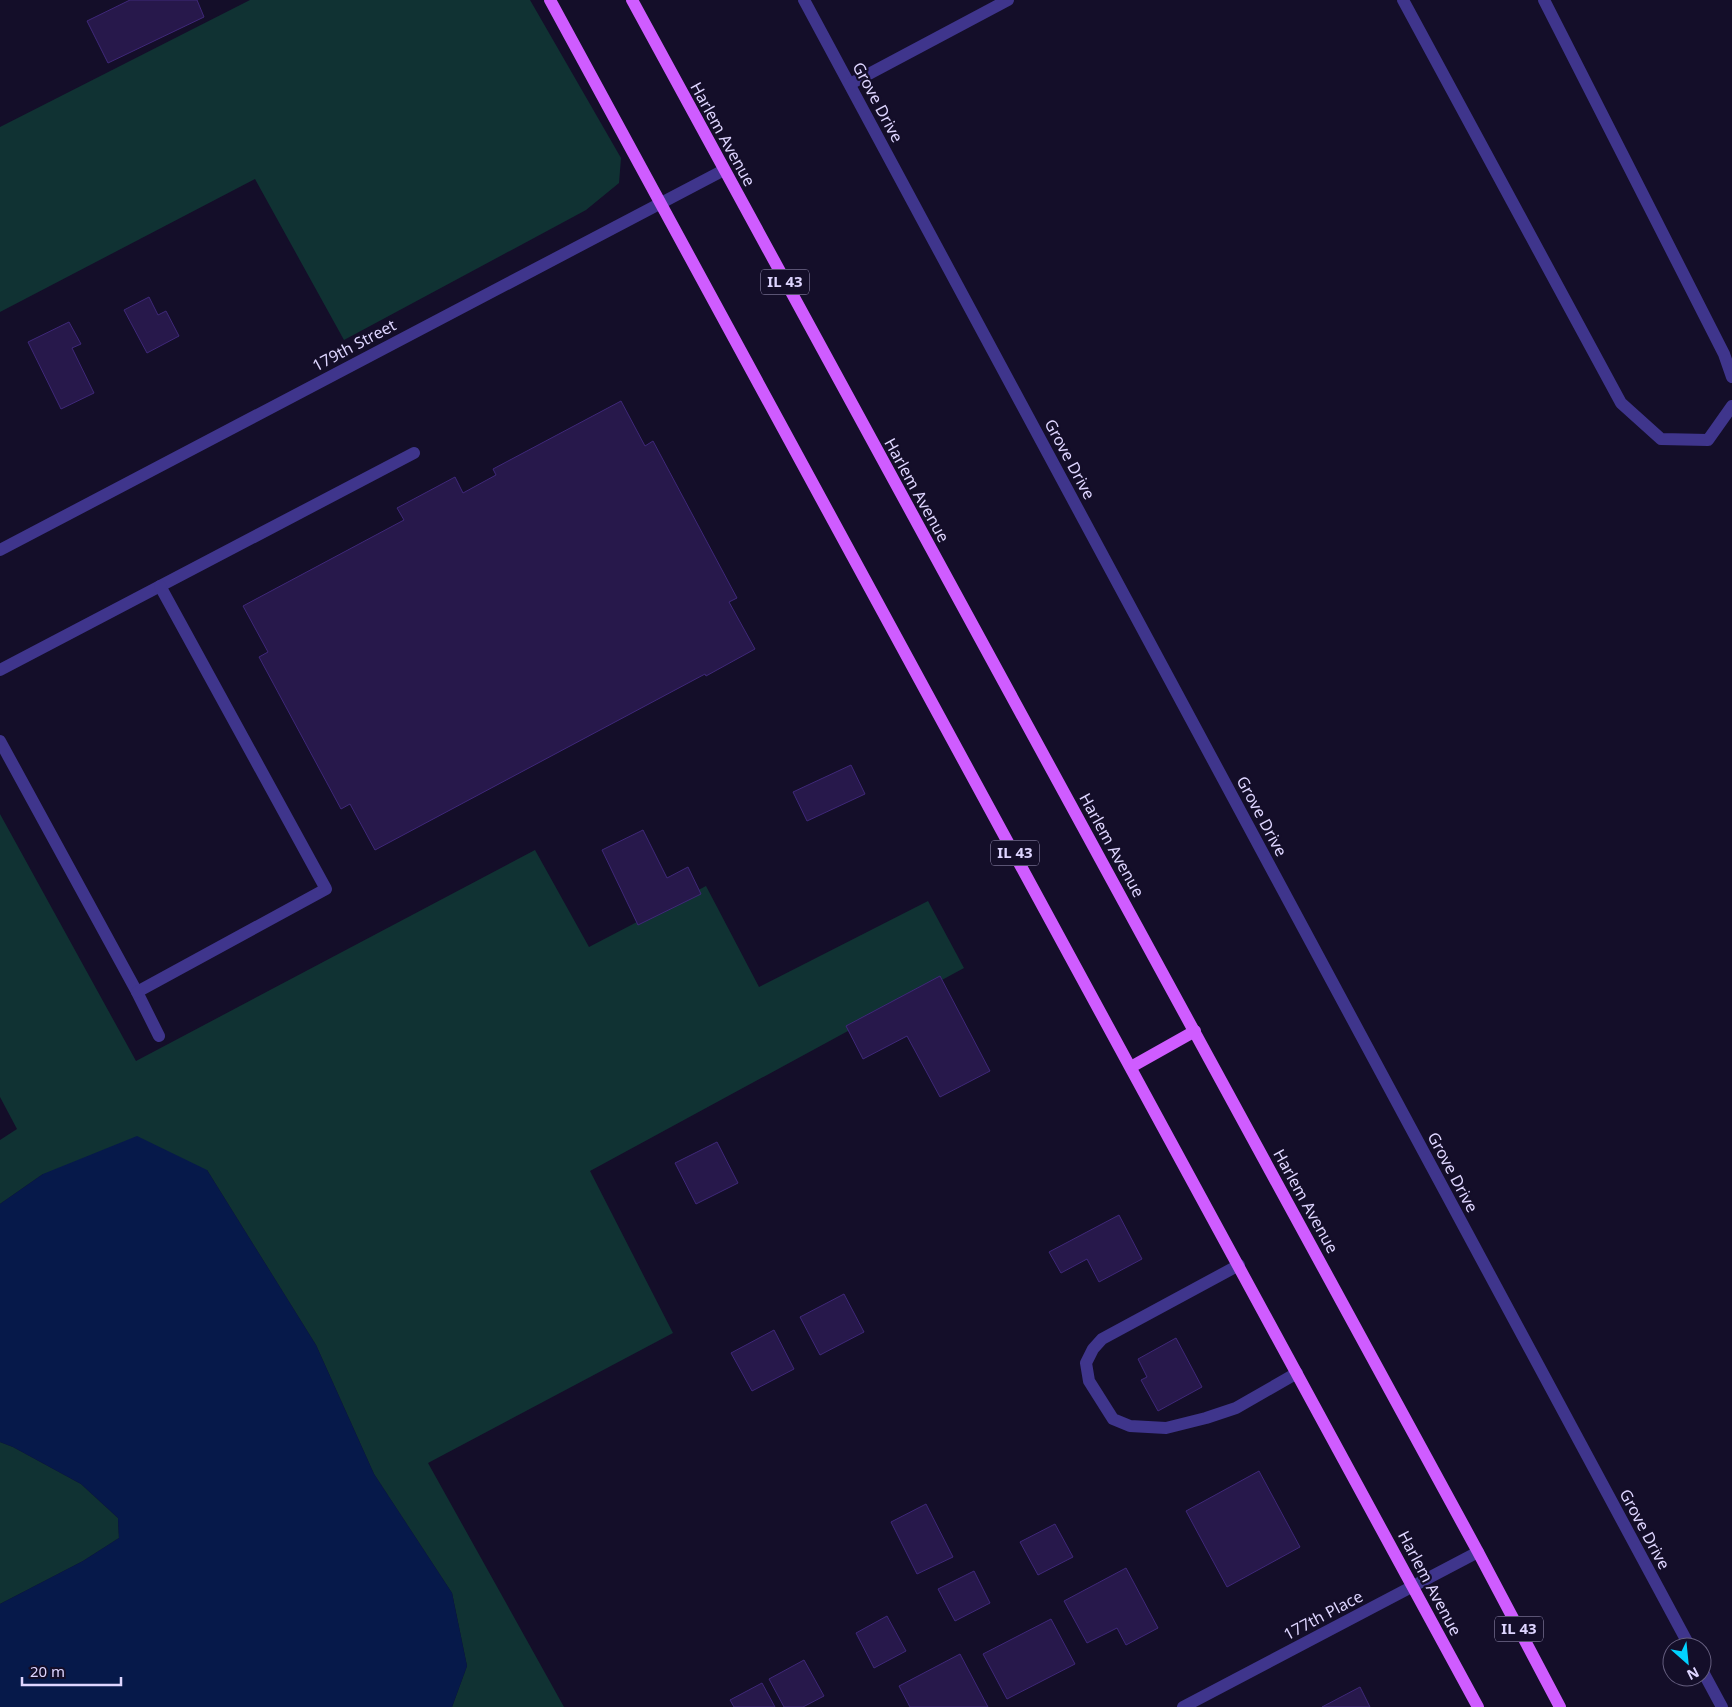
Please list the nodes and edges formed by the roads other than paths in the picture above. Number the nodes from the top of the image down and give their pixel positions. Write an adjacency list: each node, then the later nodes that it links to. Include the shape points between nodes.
1 (550, 0): 9 (main road, Harlem Avenue / IL 43)
2 (632, 0): 8 (main road, Harlem Avenue / IL 43)
3 (804, 0): 7 (street, Grove Drive)
4 (1008, 0): 7 (street)
5 (1404, 0): 11 (street, via 1621,403 1661,439 1680,440 1708,440)
6 (1544, 0): 10 (street, via 1724,354)
7 (850, 84): 25 (street, Grove Drive)
8 (724, 170): 9 (street, 179th Street); 18 (main road, Harlem Avenue / IL 43)
9 (660, 202): 13 (street, 179th Street); 20 (main road, Harlem Avenue / IL 43)
10 (1732, 377)
11 (1732, 406)
12 (414, 452): 14 (street)
13 (0, 550)
14 (160, 586): 15 (street); 17 (street, via 326,889)
15 (0, 670)
16 (0, 741): 17 (street)
17 (137, 992): 19 (street)
18 (1195, 1031): 20 (main road); 23 (main road, Harlem Avenue / IL 43)
19 (159, 1036)
20 (1131, 1067): 21 (main road, Harlem Avenue / IL 43)
21 (1239, 1266): 22 (main road, Harlem Avenue / IL 43); 22 (street, via 1102,1339 1086,1363 1089,1381 1113,1419 1130,1426 1166,1428 1236,1408)
22 (1297, 1372): 24 (main road, Harlem Avenue / IL 43)
23 (1478, 1552): 24 (street, 177th Place); 29 (main road, Harlem Avenue / IL 43)
24 (1413, 1586): 27 (street, 177th Place); 28 (main road, Harlem Avenue / IL 43)
25 (1685, 1637)
26 (1711, 1687): 30 (street)
27 (1183, 1707)
28 (1478, 1707)
29 (1560, 1707)
30 (1722, 1707)

